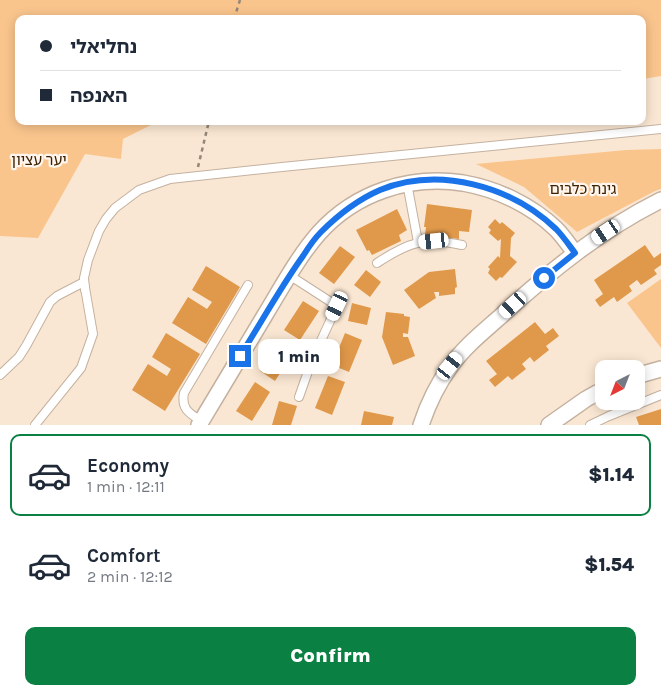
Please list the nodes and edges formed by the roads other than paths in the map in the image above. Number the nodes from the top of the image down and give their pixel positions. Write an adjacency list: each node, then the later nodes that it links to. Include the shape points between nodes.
1 (661, 129): 10 (lane, via 170,179 133,194 106,219 93,245)
2 (407, 183): 4 (lane); 6 (street, via 445,180 477,185 507,196 534,211 557,230); 8 (street, via 380,190 349,207 320,233)
3 (661, 200): 6 (street, via 620,222)
4 (418, 242): 5 (lane, via 443,241); 7 (lane, via 402,247)
5 (462, 245)
6 (575, 253): 19 (street, via 463,350 439,384)
7 (377, 263)
8 (289, 276): 16 (lane, via 337,306); 17 (street)
9 (248, 285): 17 (lane, via 184,393 185,407)
10 (85, 286): 13 (lane, via 57,296 50,302 19,357); 18 (lane, via 93,334 81,368)
11 (661, 369): 12 (street)
12 (645, 373)
13 (0, 375)
14 (595, 394): 20 (street)
15 (661, 395): 21 (lane)
16 (299, 397)
17 (200, 423)
18 (35, 425)
19 (421, 425)
20 (549, 425)
21 (590, 425)

